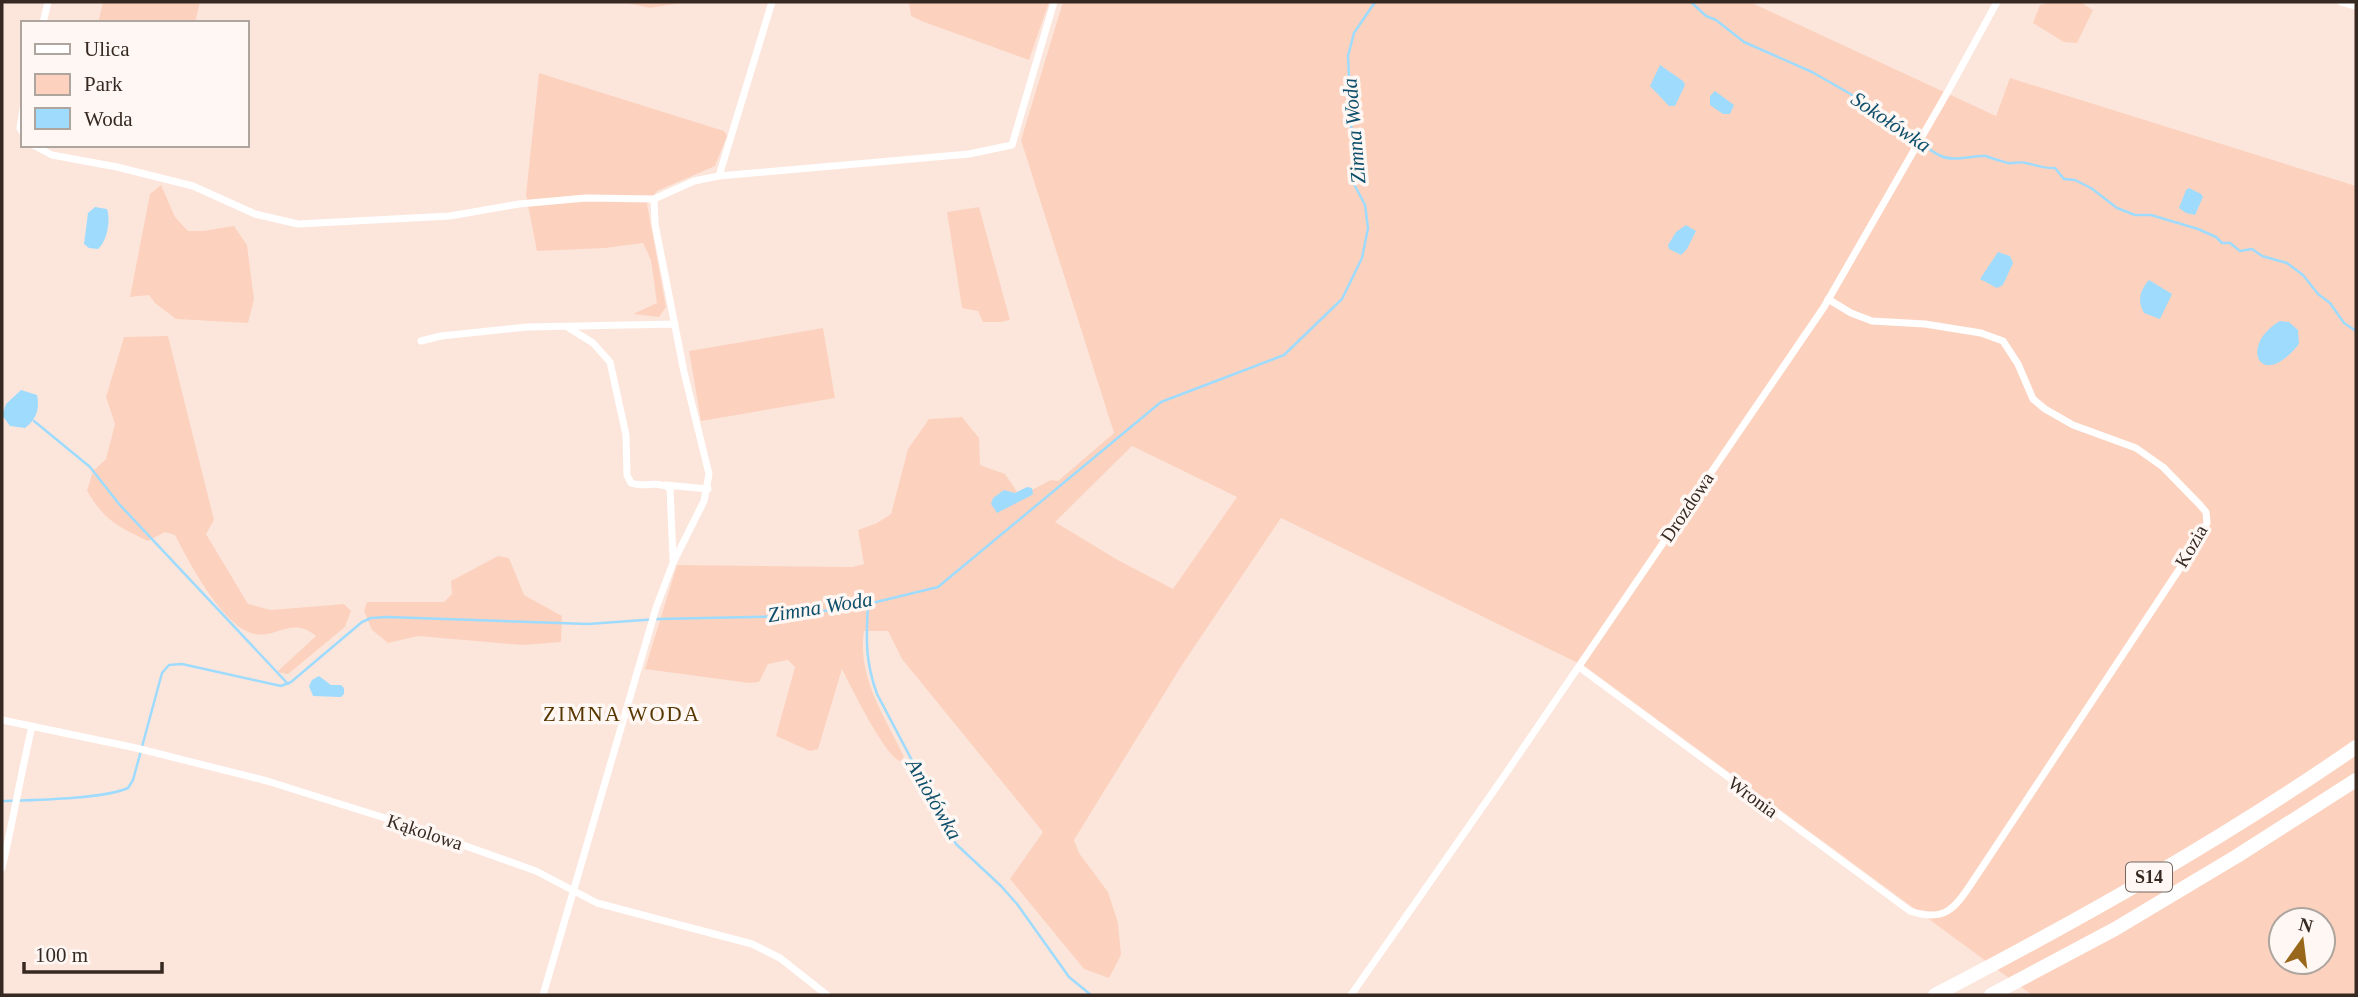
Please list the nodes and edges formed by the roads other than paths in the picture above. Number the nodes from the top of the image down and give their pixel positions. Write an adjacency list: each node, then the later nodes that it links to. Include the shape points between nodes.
1 (48, 2): 7 (street)
2 (772, 2): 9 (street)
3 (1054, 2): 9 (street, via 1012,145 970,154)
4 (1997, 2): 11 (street, Drozdowa)
5 (2341, 2): 6 (street)
6 (2356, 6)
7 (43, 21)
8 (37, 147): 10 (street, via 52,155 193,186 255,214 298,224 450,216 586,198)
9 (719, 176): 10 (street, via 694,181)
10 (654, 199): 12 (street, via 655,225)
11 (1828, 299): 18 (street, Drozdowa); 25 (street, Kozia, via 1872,321 1926,324 2003,341 2033,399 2073,425 2152,457 2207,516 2194,547 1963,897 1945,913)
12 (676, 324): 13 (street); 16 (street, via 707,458)
13 (569, 328): 14 (street, via 527,327); 15 (street, via 593,343 610,362 631,483)
14 (421, 341)
15 (666, 485): 16 (street); 17 (street, via 672,493)
16 (708, 489): 17 (street)
17 (672, 565): 24 (street)
18 (1579, 667): 25 (street, Wronia, via 1894,901 1910,911); 28 (street, Drozdowa)
19 (2, 720): 20 (street, Kąkolowa)
20 (32, 726): 23 (street); 24 (street, Kąkolowa, via 267,781 536,871)
21 (2356, 747): 29 (highway, S14, via 2103,905)
22 (2356, 780): 30 (highway, S14, via 2115,929)
23 (2, 868)
24 (574, 892): 26 (street); 27 (street, Kąkolowa, via 597,903 752,944 780,958)
25 (1933, 916)
26 (543, 995)
27 (827, 995)
28 (1351, 995)
29 (1935, 995)
30 (1991, 995)

